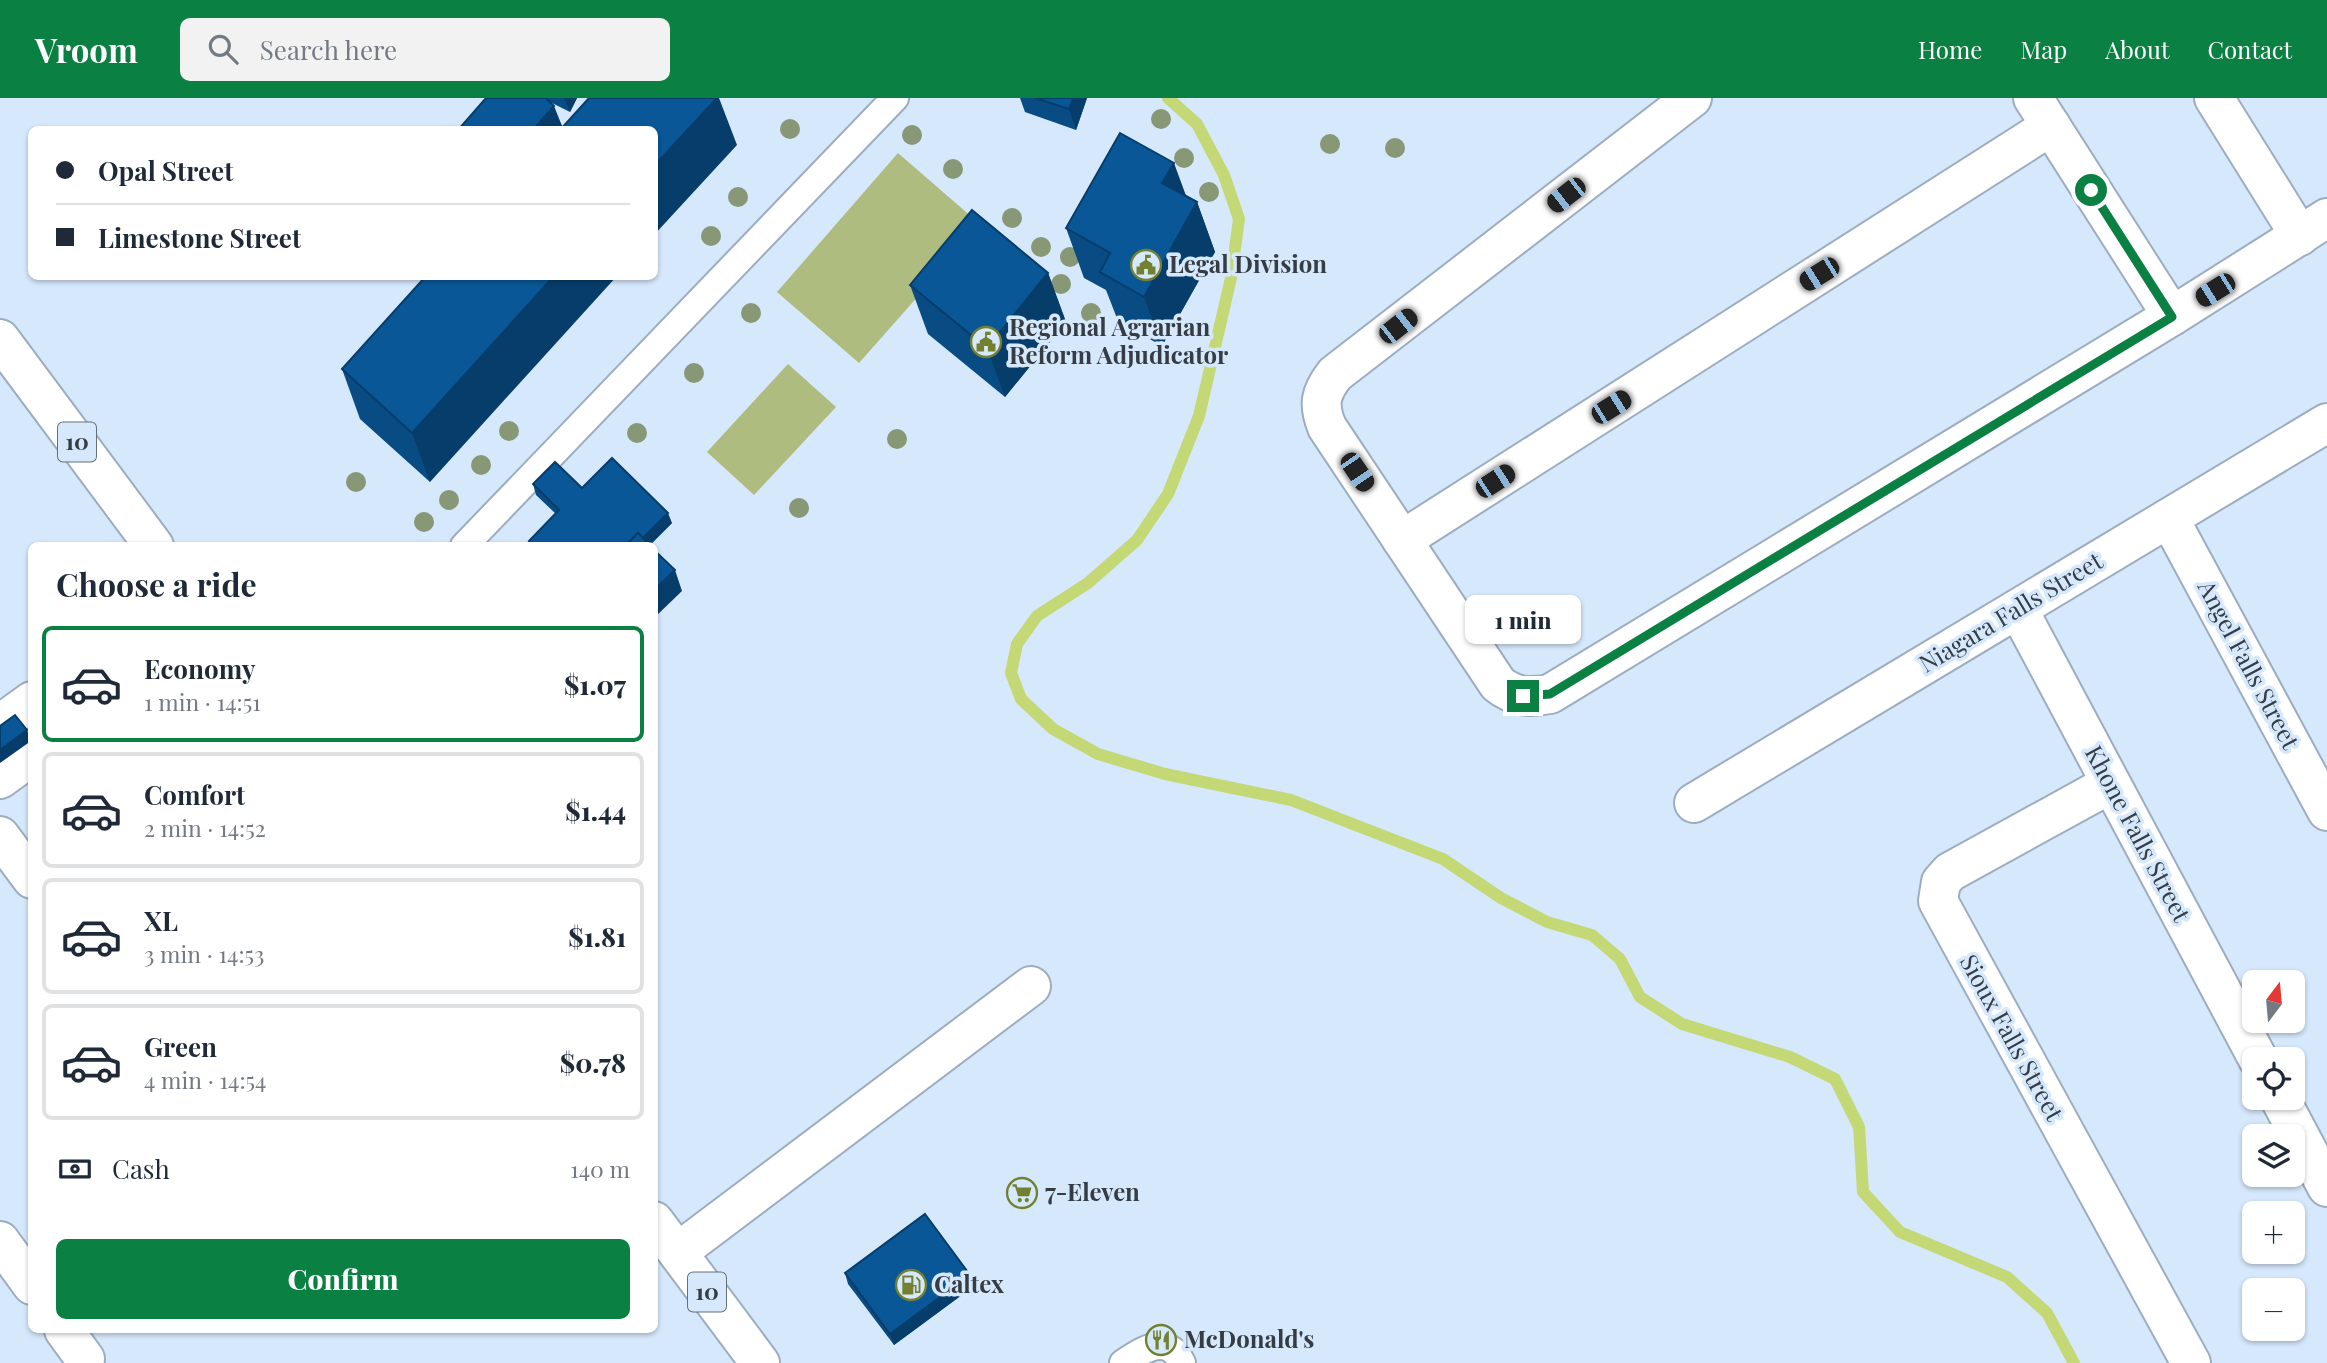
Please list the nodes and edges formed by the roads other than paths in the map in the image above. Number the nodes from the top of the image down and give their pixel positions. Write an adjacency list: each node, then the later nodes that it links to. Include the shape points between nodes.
1 (895, 98): 12 (lane)
2 (1692, 98): 10 (main road, via 1335,374 1324,388 1320,410 1327,428)
3 (2214, 98): 5 (main road)
4 (2042, 112): 6 (main road); 10 (main road)
5 (2314, 227): 6 (main road)
6 (2172, 317): 10 (main road, via 1550,694 1523,696 1498,684)
7 (0, 339): 11 (main road, 10)
8 (2323, 435): 9 (main road, Niagara Falls Street)
9 (2169, 519): 13 (main road, Niagara Falls Street); 20 (main road, Angel Falls Street)
10 (1402, 540)
11 (151, 542)
12 (468, 542)
13 (2018, 609): 18 (main road, Khone Falls Street); 19 (main road, Niagara Falls Street)
14 (28, 704): 15 (main road)
15 (0, 724)
16 (28, 759): 17 (main road)
17 (0, 779)
18 (2110, 784): 24 (main road, Khone Falls Street); 34 (main road, Sioux Falls Street, via 1950,872 1941,882 1938,901)
19 (1694, 803)
20 (2327, 811)
21 (0, 836): 22 (main road)
22 (28, 874)
23 (1031, 986): 29 (main road)
24 (2252, 1047)
25 (2286, 1110): 26 (main road)
26 (2327, 1187)
27 (658, 1225): 29 (main road, 10)
28 (0, 1241): 30 (main road)
29 (678, 1252): 31 (main road, 10)
30 (28, 1280)
31 (760, 1363)
32 (1123, 1363): 33 (lane, via 1147,1347 1164,1346 1177,1352)
33 (1182, 1363)
34 (2191, 1363)

